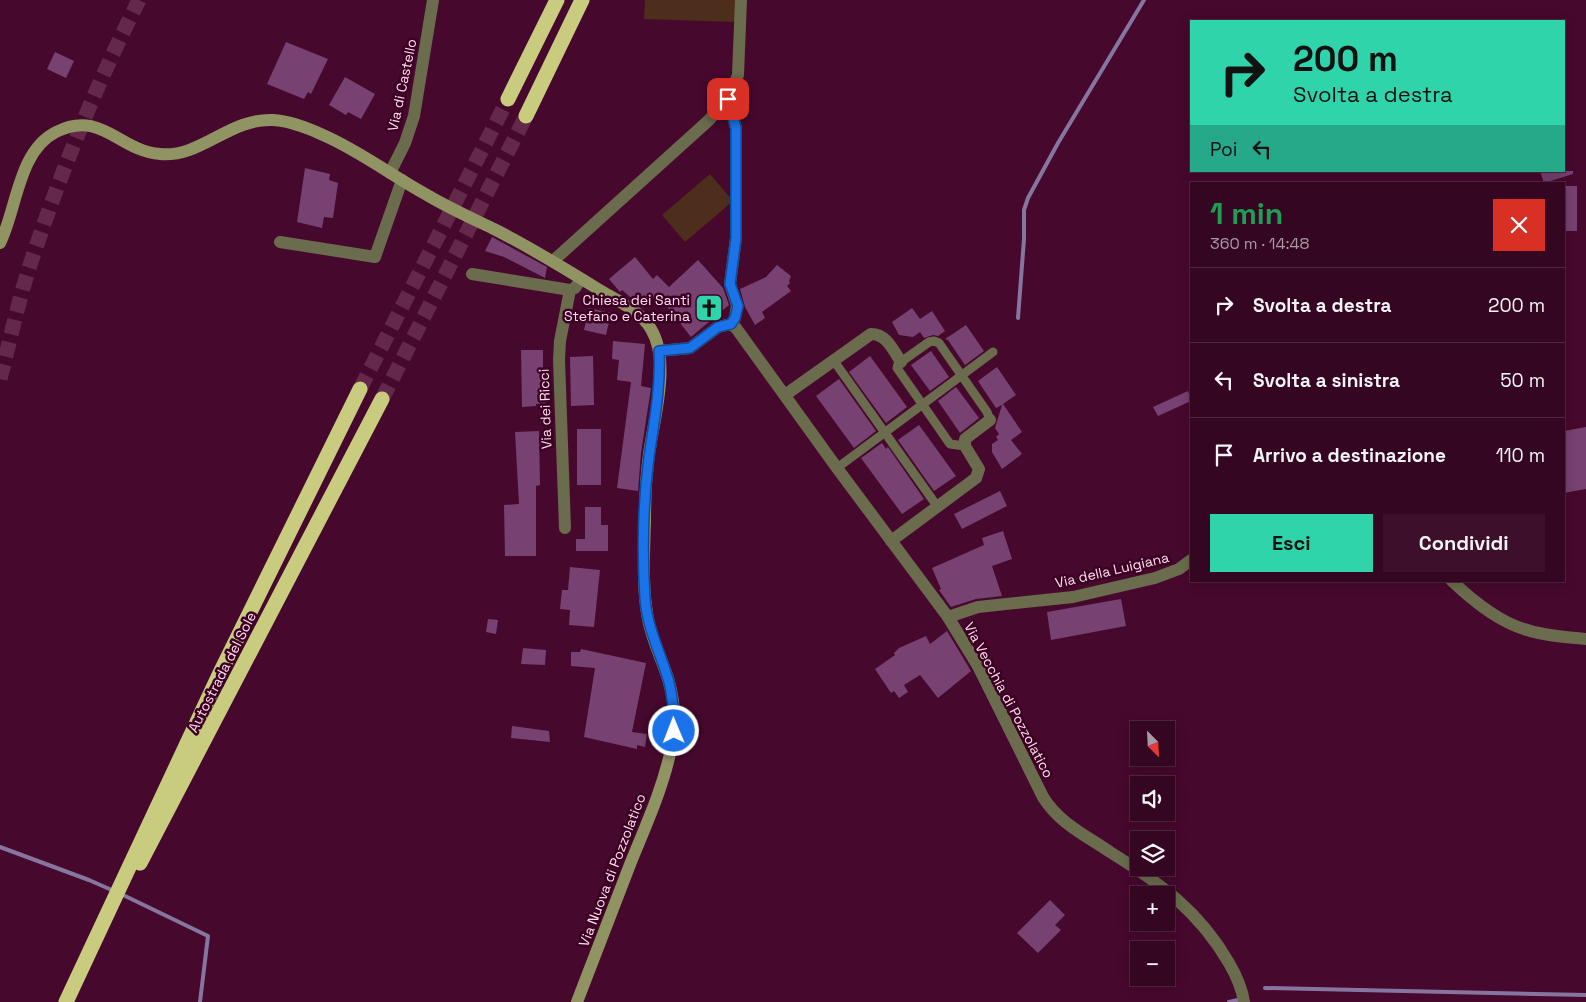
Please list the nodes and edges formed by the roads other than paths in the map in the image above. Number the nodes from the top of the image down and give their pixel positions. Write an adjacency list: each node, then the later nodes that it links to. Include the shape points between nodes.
1 (433, 0): 8 (street, Via di Castello, via 414,116)
2 (557, 0): 5 (highway)
3 (582, 0): 7 (highway)
4 (741, 0): 6 (street, via 738,76)
5 (508, 99)
6 (728, 99): 12 (street, via 708,121); 16 (street, via 736,128 736,238 730,284 738,306)
7 (526, 116)
8 (390, 173): 9 (main road, Via Nuova di Pozzolatico); 11 (main road, Via Nuova di Pozzolatico, via 323,134 284,122 248,122 187,151 167,155 136,149 100,128 72,126 53,133 31,156)
9 (402, 180): 10 (street, via 376,257); 12 (main road, Via Nuova di Pozzolatico)
10 (280, 242)
11 (0, 243)
12 (553, 261): 14 (main road, Via Nuova di Pozzolatico)
13 (472, 274): 15 (street)
14 (581, 278): 15 (street); 17 (main road, Via Nuova di Pozzolatico, via 641,317 650,326)
15 (570, 290): 31 (street, Via dei Ricci, via 559,360)
16 (731, 324): 17 (street, via 718,327 690,348); 23 (street, Via Vecchia di Pozzolatico)
17 (659, 351): 39 (main road, Via Nuova di Pozzolatico, via 659,388 646,488 645,598 650,628 671,692 674,718 672,749 657,798)
18 (993, 352): 21 (street)
19 (834, 361): 20 (street, via 871,334 878,334 886,338); 23 (street); 27 (street)
20 (901, 362): 21 (street, via 934,341 939,343); 25 (street, via 898,368)
21 (961, 376): 25 (street); 26 (street)
22 (360, 390): 37 (highway, Autostrada del Sole, via 220,673)
23 (785, 395): 29 (street, Via Vecchia di Pozzolatico)
24 (382, 399): 37 (highway, Autostrada del Sole, via 163,822)
25 (922, 404): 27 (street); 28 (street, via 950,444)
26 (990, 420): 28 (street, via 965,439)
27 (885, 433): 29 (street); 30 (street)
28 (964, 446): 30 (street, via 979,469 976,478)
29 (837, 468): 32 (street, Via Vecchia di Pozzolatico)
30 (937, 506): 32 (street)
31 (565, 528)
32 (891, 541): 35 (street, Via Vecchia di Pozzolatico)
33 (1190, 561): 35 (street, Via della Luigiana, via 1179,569 1155,578 1074,597 978,607)
34 (1453, 582): 36 (street, via 1470,598 1523,629)
35 (948, 617): 40 (street, Via Vecchia di Pozzolatico, via 978,666 1051,810 1177,898 1216,941 1241,987)
36 (1586, 639)
37 (88, 959): 38 (highway, Autostrada del Sole)
38 (66, 1002)
39 (577, 1002)
40 (1244, 1002)

